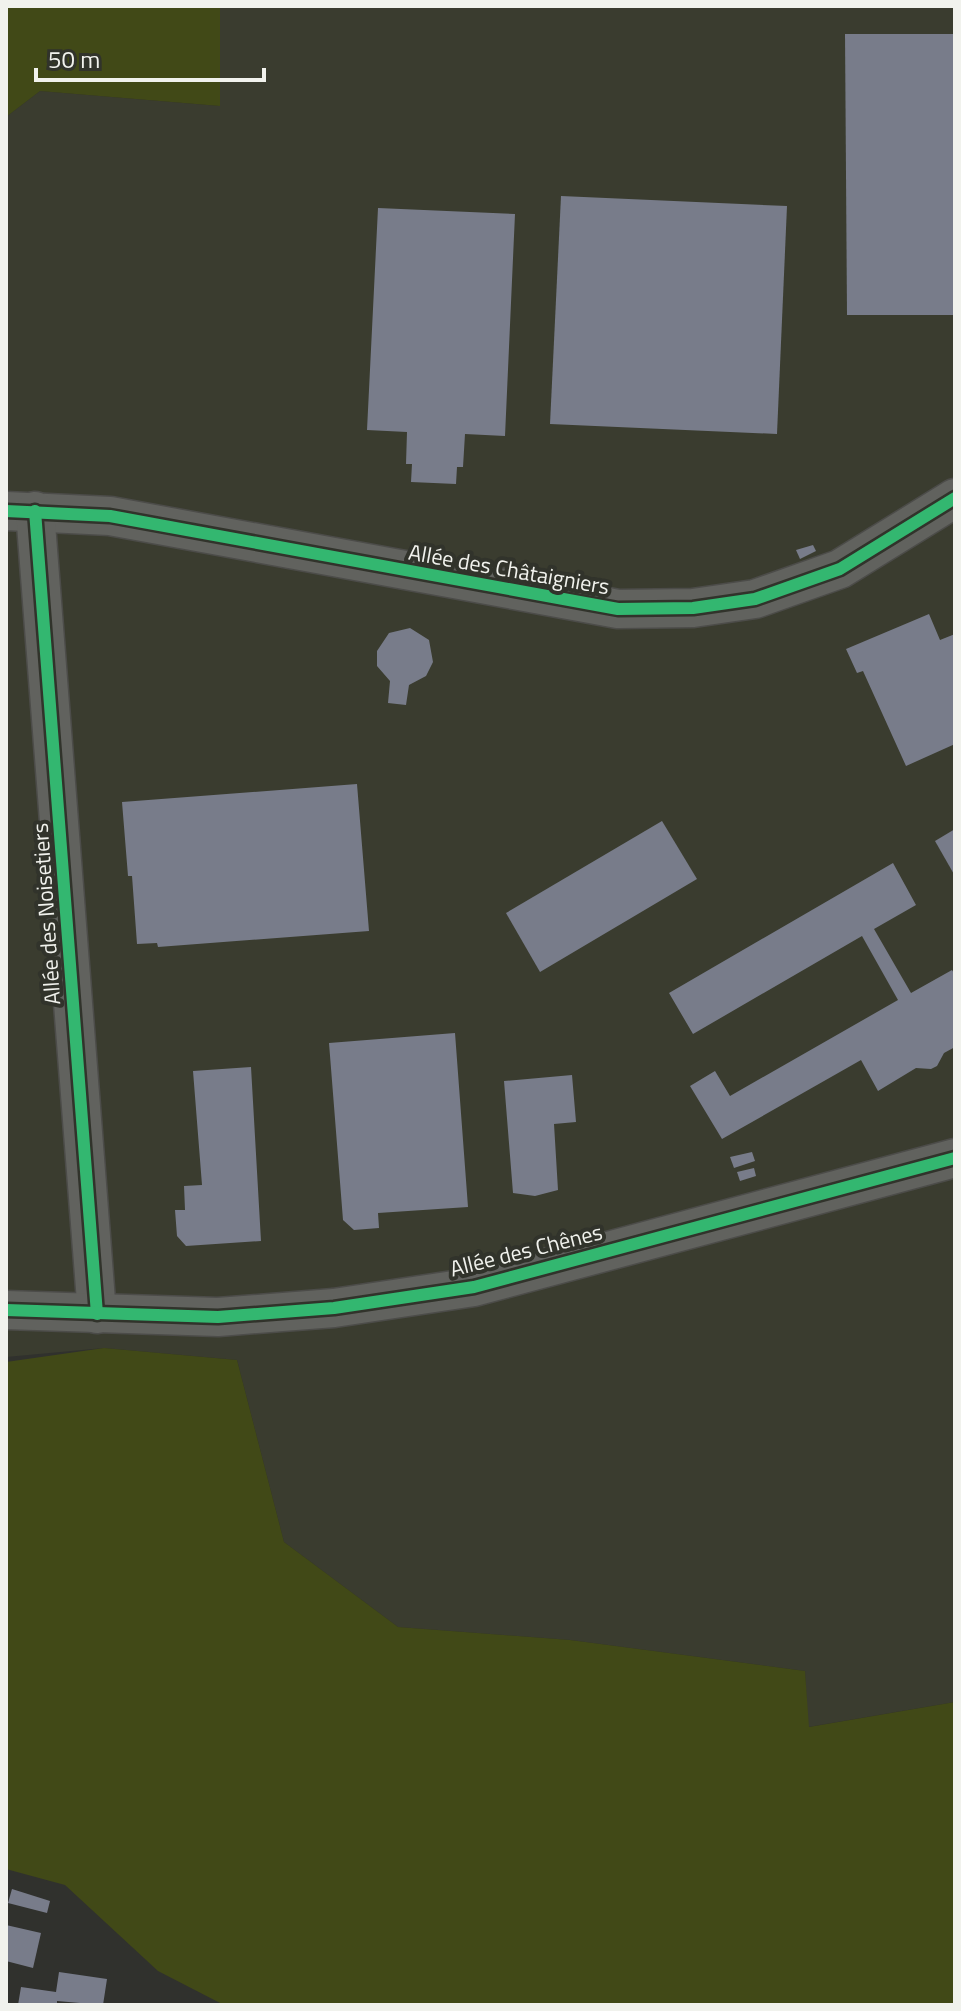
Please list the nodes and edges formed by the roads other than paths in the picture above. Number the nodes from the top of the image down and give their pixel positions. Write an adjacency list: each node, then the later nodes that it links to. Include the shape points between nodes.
1 (955, 498): 2 (street, Allée des Châtaigniers, via 840,569 755,599 693,608 618,609 110,516)
2 (20, 511): 5 (street, Allée des Noisetiers)
3 (955, 1158): 5 (street, Allée des Chênes, via 474,1287 334,1308 218,1317)
4 (6, 1310): 5 (street, Allée des Chênes)
5 (97, 1314)

